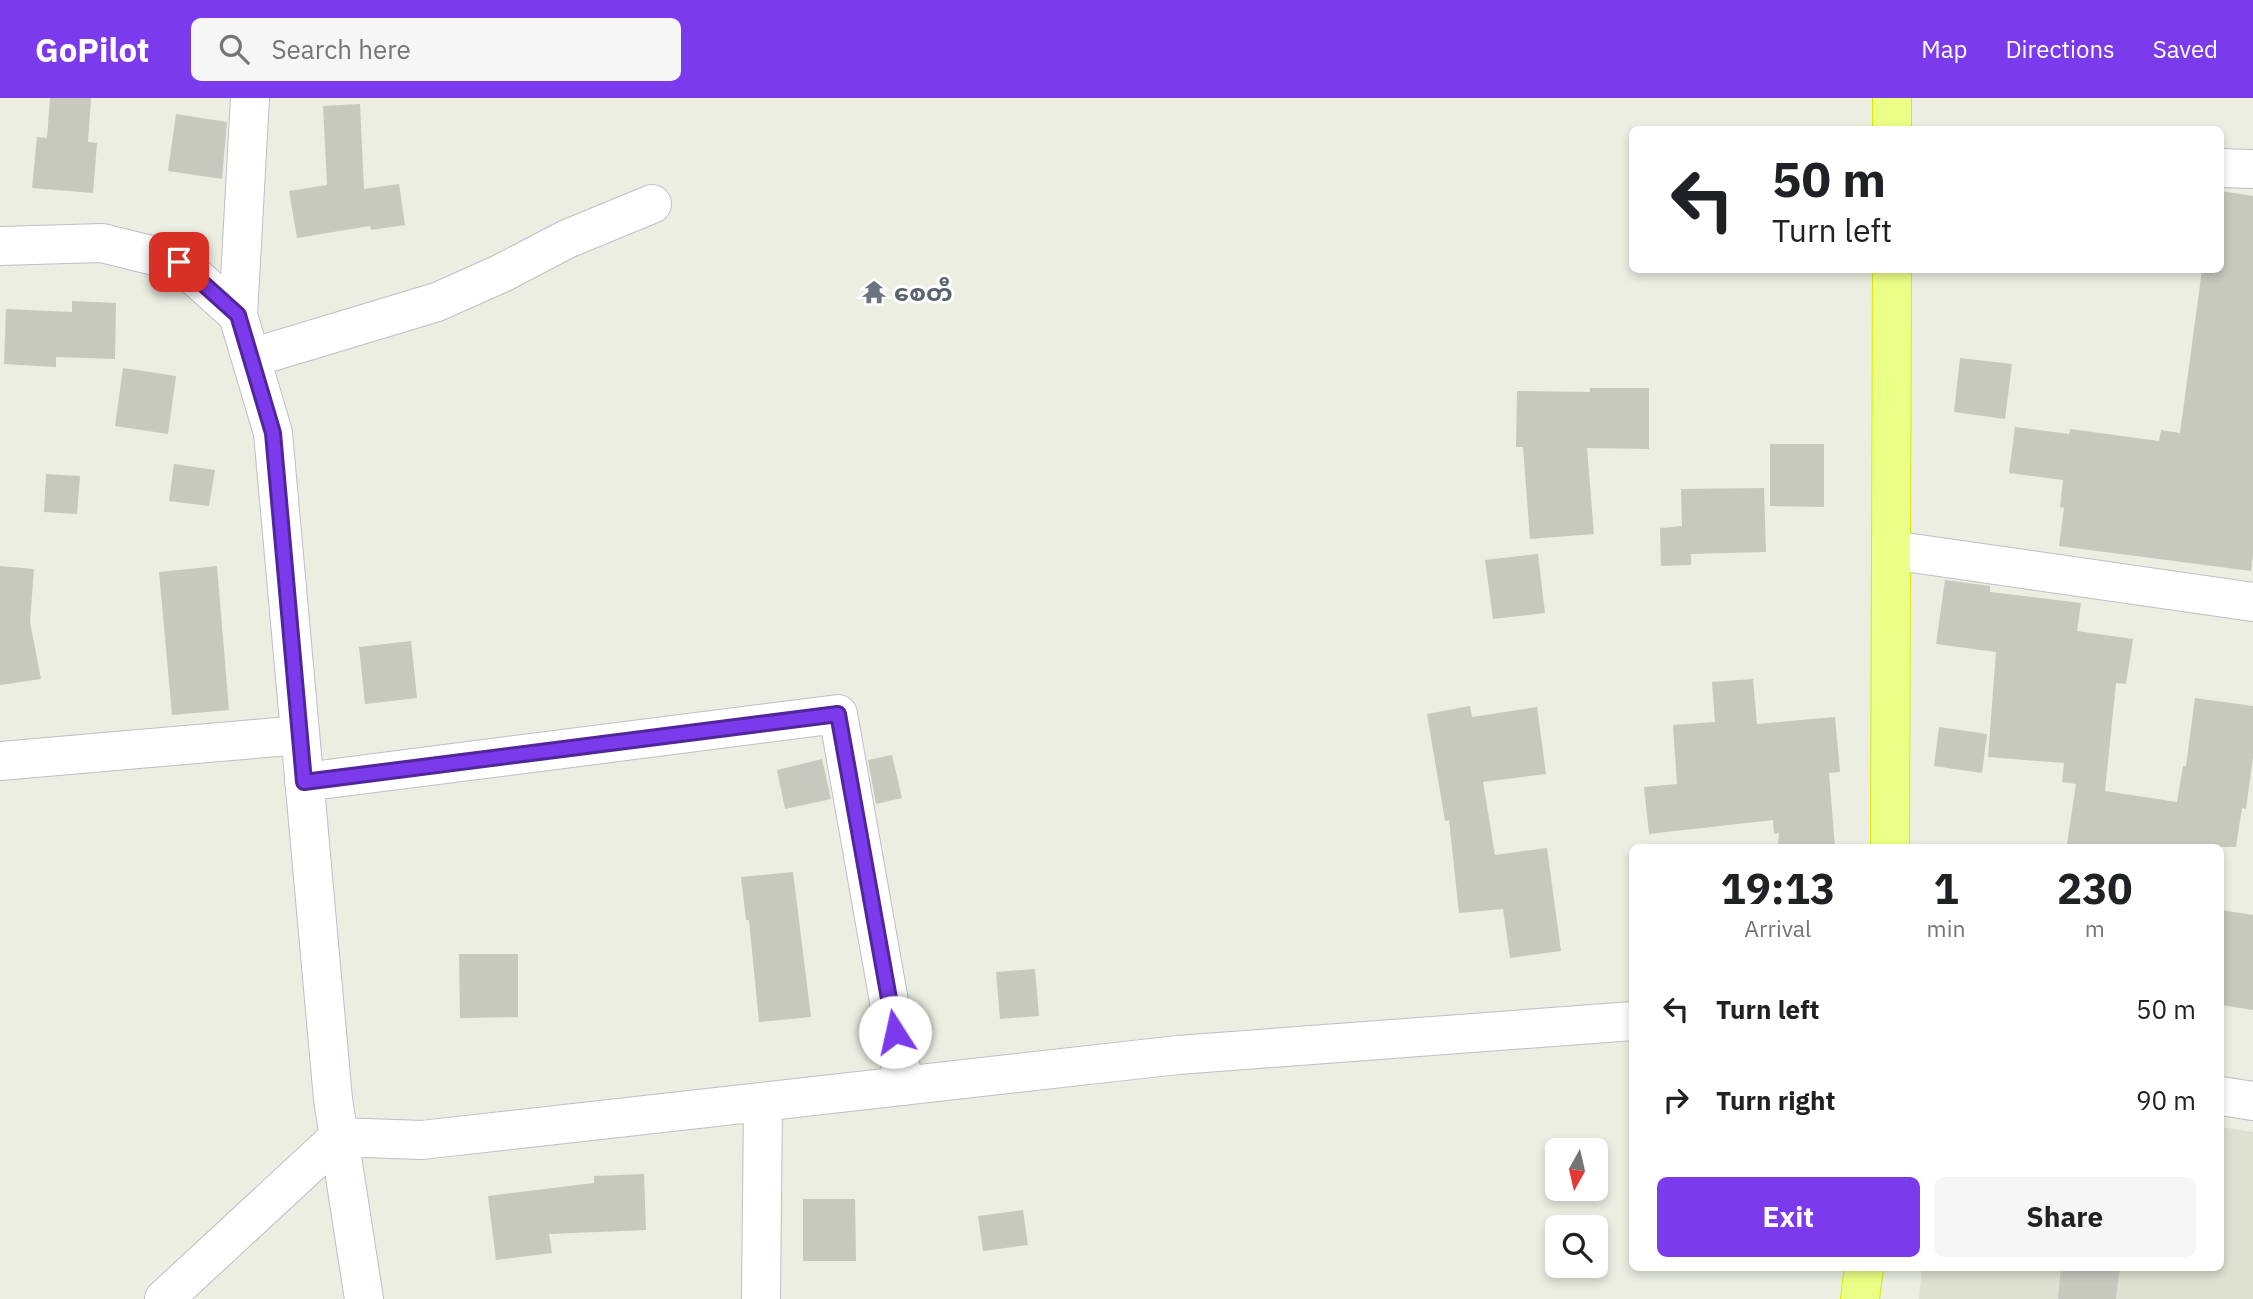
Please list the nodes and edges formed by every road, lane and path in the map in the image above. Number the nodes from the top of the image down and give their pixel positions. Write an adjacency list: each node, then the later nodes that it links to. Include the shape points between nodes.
1 (250, 98): 9 (street)
2 (1892, 98): 3 (highway)
3 (1892, 126)
4 (2224, 168): 5 (street)
5 (2253, 169)
6 (652, 204): 10 (street, via 437,302)
7 (0, 246): 9 (street, via 102,243 179,262)
8 (1892, 273): 11 (highway)
9 (238, 315): 10 (street)
10 (251, 358): 13 (street, via 273,433)
11 (1891, 550): 12 (street); 16 (highway)
12 (2253, 602)
13 (300, 735): 14 (street); 15 (street)
14 (0, 761)
15 (304, 782): 18 (street, via 838,714); 22 (street)
16 (1890, 844)
17 (1629, 1021): 18 (street, via 1178,1055)
18 (904, 1086): 21 (street)
19 (2224, 1096): 20 (street)
20 (2253, 1101)
21 (763, 1102): 22 (street, via 422,1140); 26 (street)
22 (339, 1138): 24 (street); 25 (street)
23 (1864, 1271): 27 (highway)
24 (164, 1299)
25 (364, 1299)
26 (761, 1299)
27 (1860, 1299)

